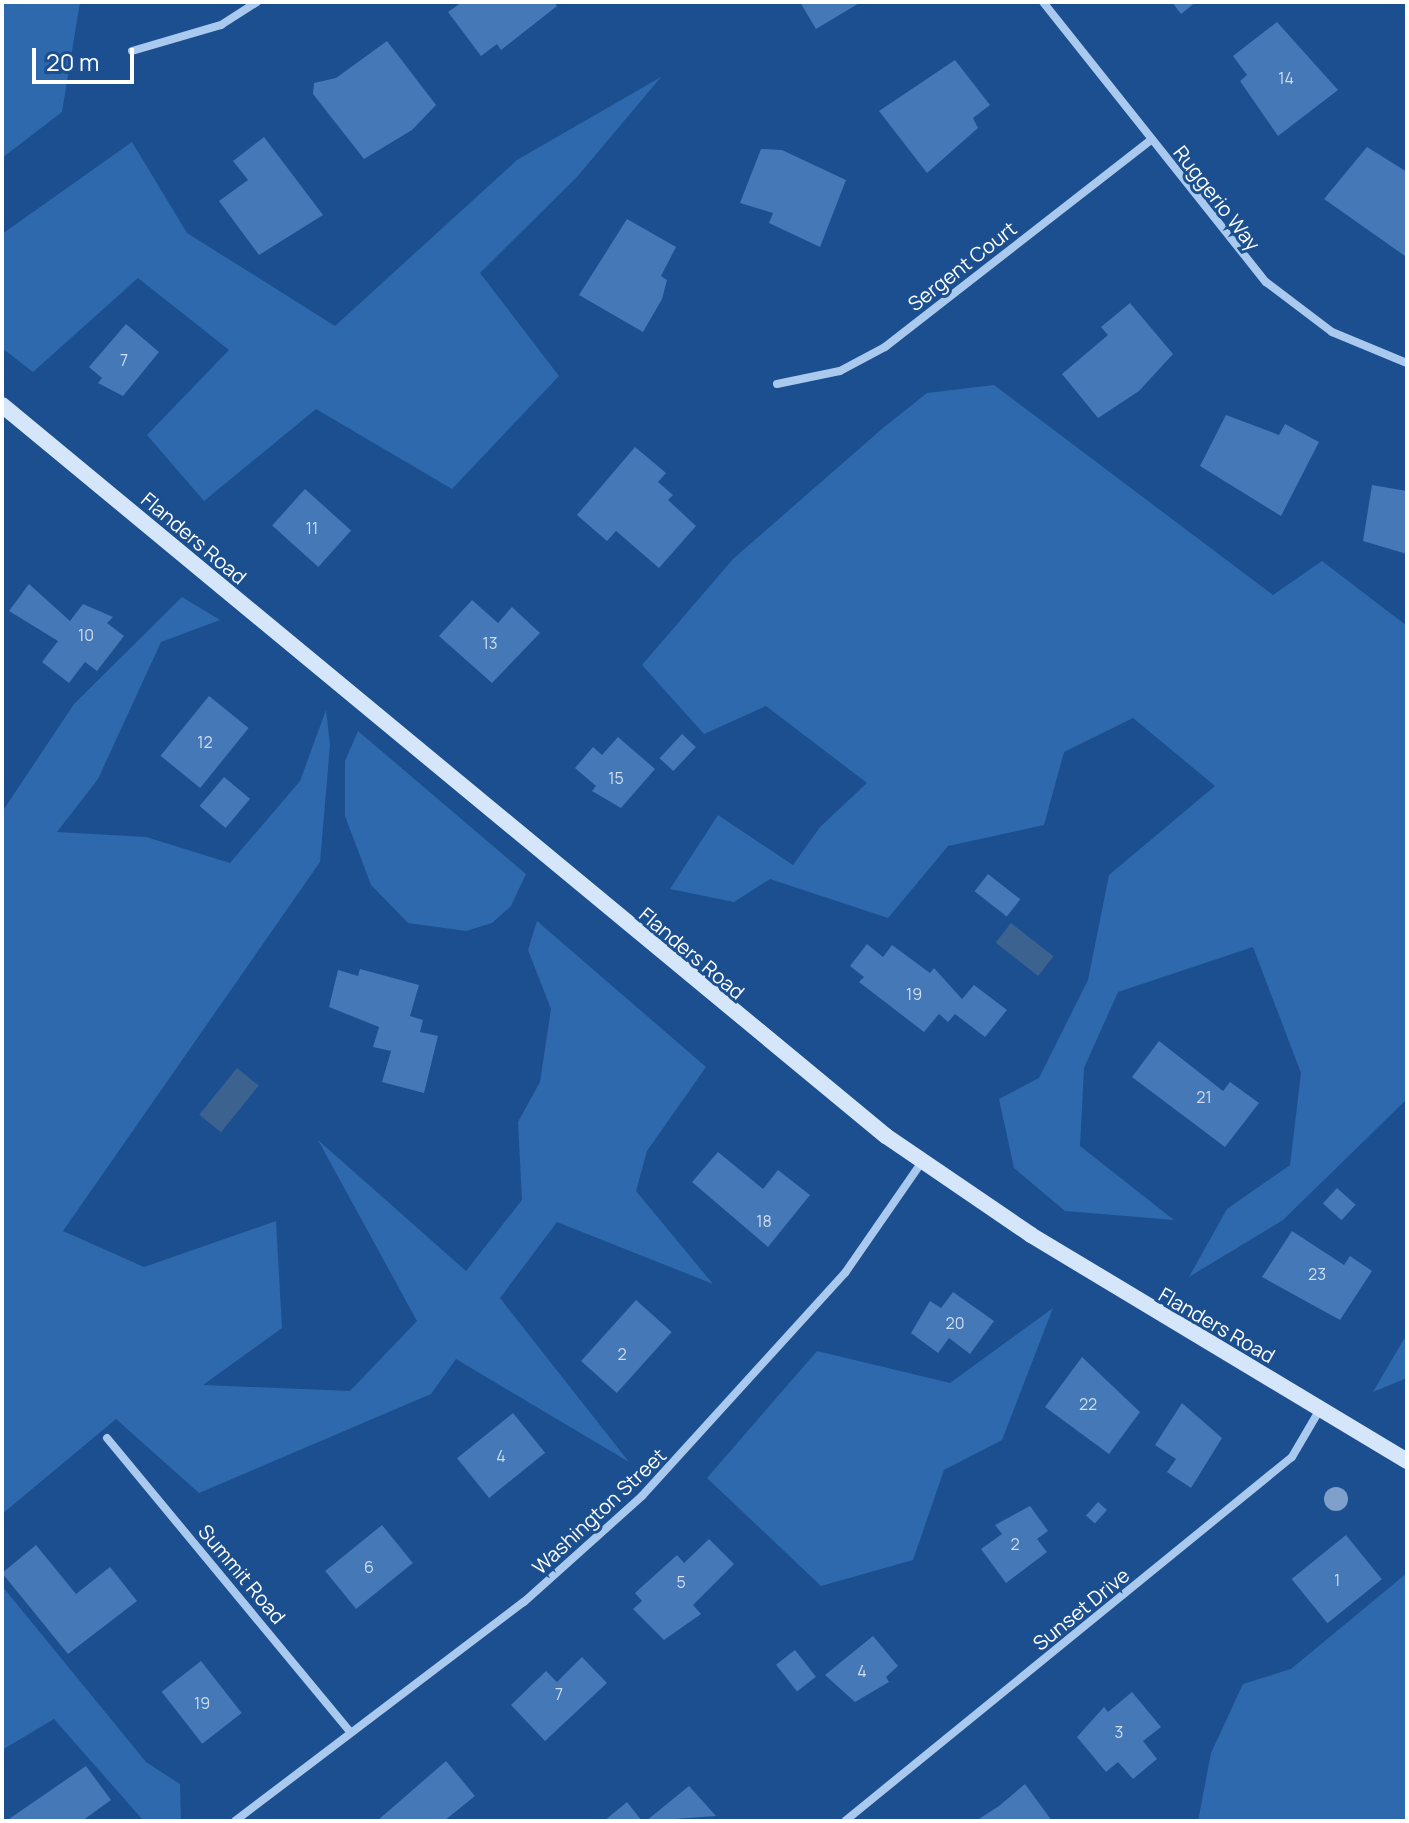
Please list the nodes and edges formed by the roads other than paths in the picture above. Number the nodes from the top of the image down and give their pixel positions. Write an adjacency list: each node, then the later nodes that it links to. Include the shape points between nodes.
1 (257, 2): 3 (street, via 221,25)
2 (1043, 2): 4 (street, Ruggerio Way)
3 (132, 51)
4 (1151, 140): 5 (street, Ruggerio Way, via 1283,298 1332,332); 6 (street, Sergent Court, via 885,347 840,371)
5 (1407, 363)
6 (777, 384)
7 (2, 405): 8 (main road, Flanders Road, via 764,1040)
8 (922, 1162): 9 (main road, Flanders Road); 12 (street, Washington Street, via 836,1283 642,1496 524,1602)
9 (1321, 1408): 11 (main road, Flanders Road); 14 (street, Sunset Drive, via 1292,1457)
10 (107, 1438): 12 (street, Summit Road)
11 (1407, 1461)
12 (350, 1732): 13 (street, Washington Street)
13 (235, 1821)
14 (845, 1821)

